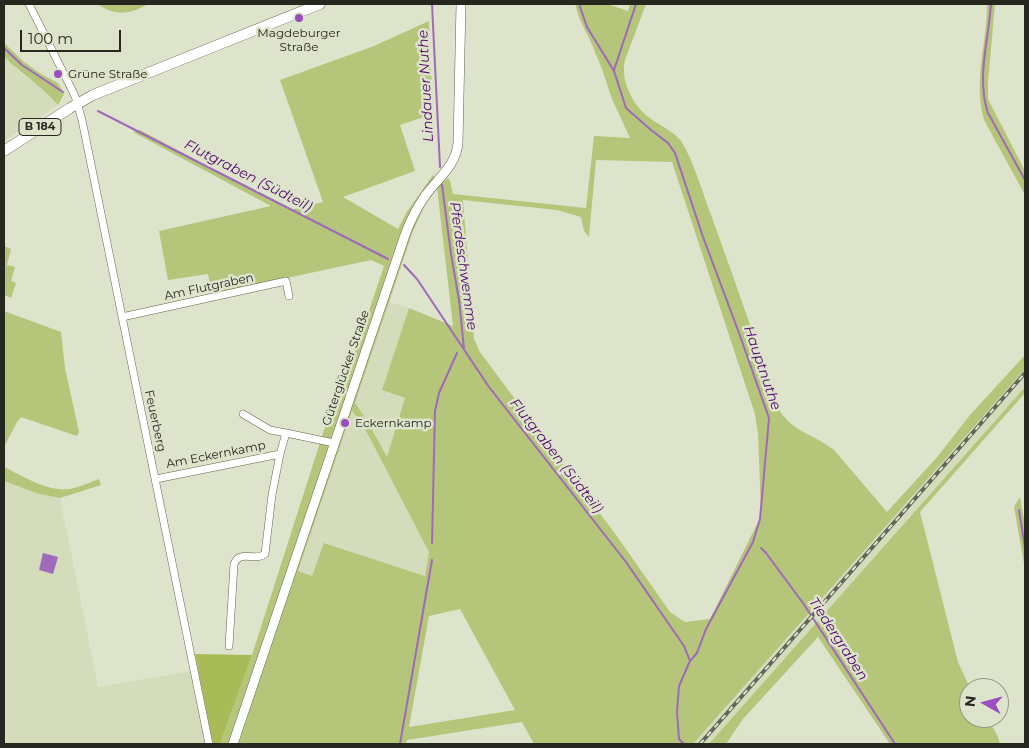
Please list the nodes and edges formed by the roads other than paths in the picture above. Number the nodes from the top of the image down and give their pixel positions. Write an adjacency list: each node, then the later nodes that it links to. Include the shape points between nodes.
1 (29, 4): 4 (street)
2 (320, 4): 4 (main road, B 184, via 108,88)
3 (461, 4): 10 (street, Güterglücker Straße, via 457,151 413,217 404,238)
4 (77, 104): 5 (main road, B 184); 7 (street, Feuerberg)
5 (4, 151)
6 (289, 296): 7 (street, Am Flutgraben, via 286,281)
7 (122, 317): 12 (street, Feuerberg)
8 (243, 414): 9 (street, Am Eckernkamp, via 270,430)
9 (286, 433): 10 (street, Am Eckernkamp); 11 (street, Am Eckernkamp)
10 (334, 443): 15 (street, Güterglücker Straße)
11 (280, 454): 12 (street, Am Eckernkamp); 13 (street, Am Eckernkamp, via 265,554 242,556 234,564)
12 (156, 479): 14 (street, Feuerberg)
13 (229, 646)
14 (209, 744)
15 (233, 744)

